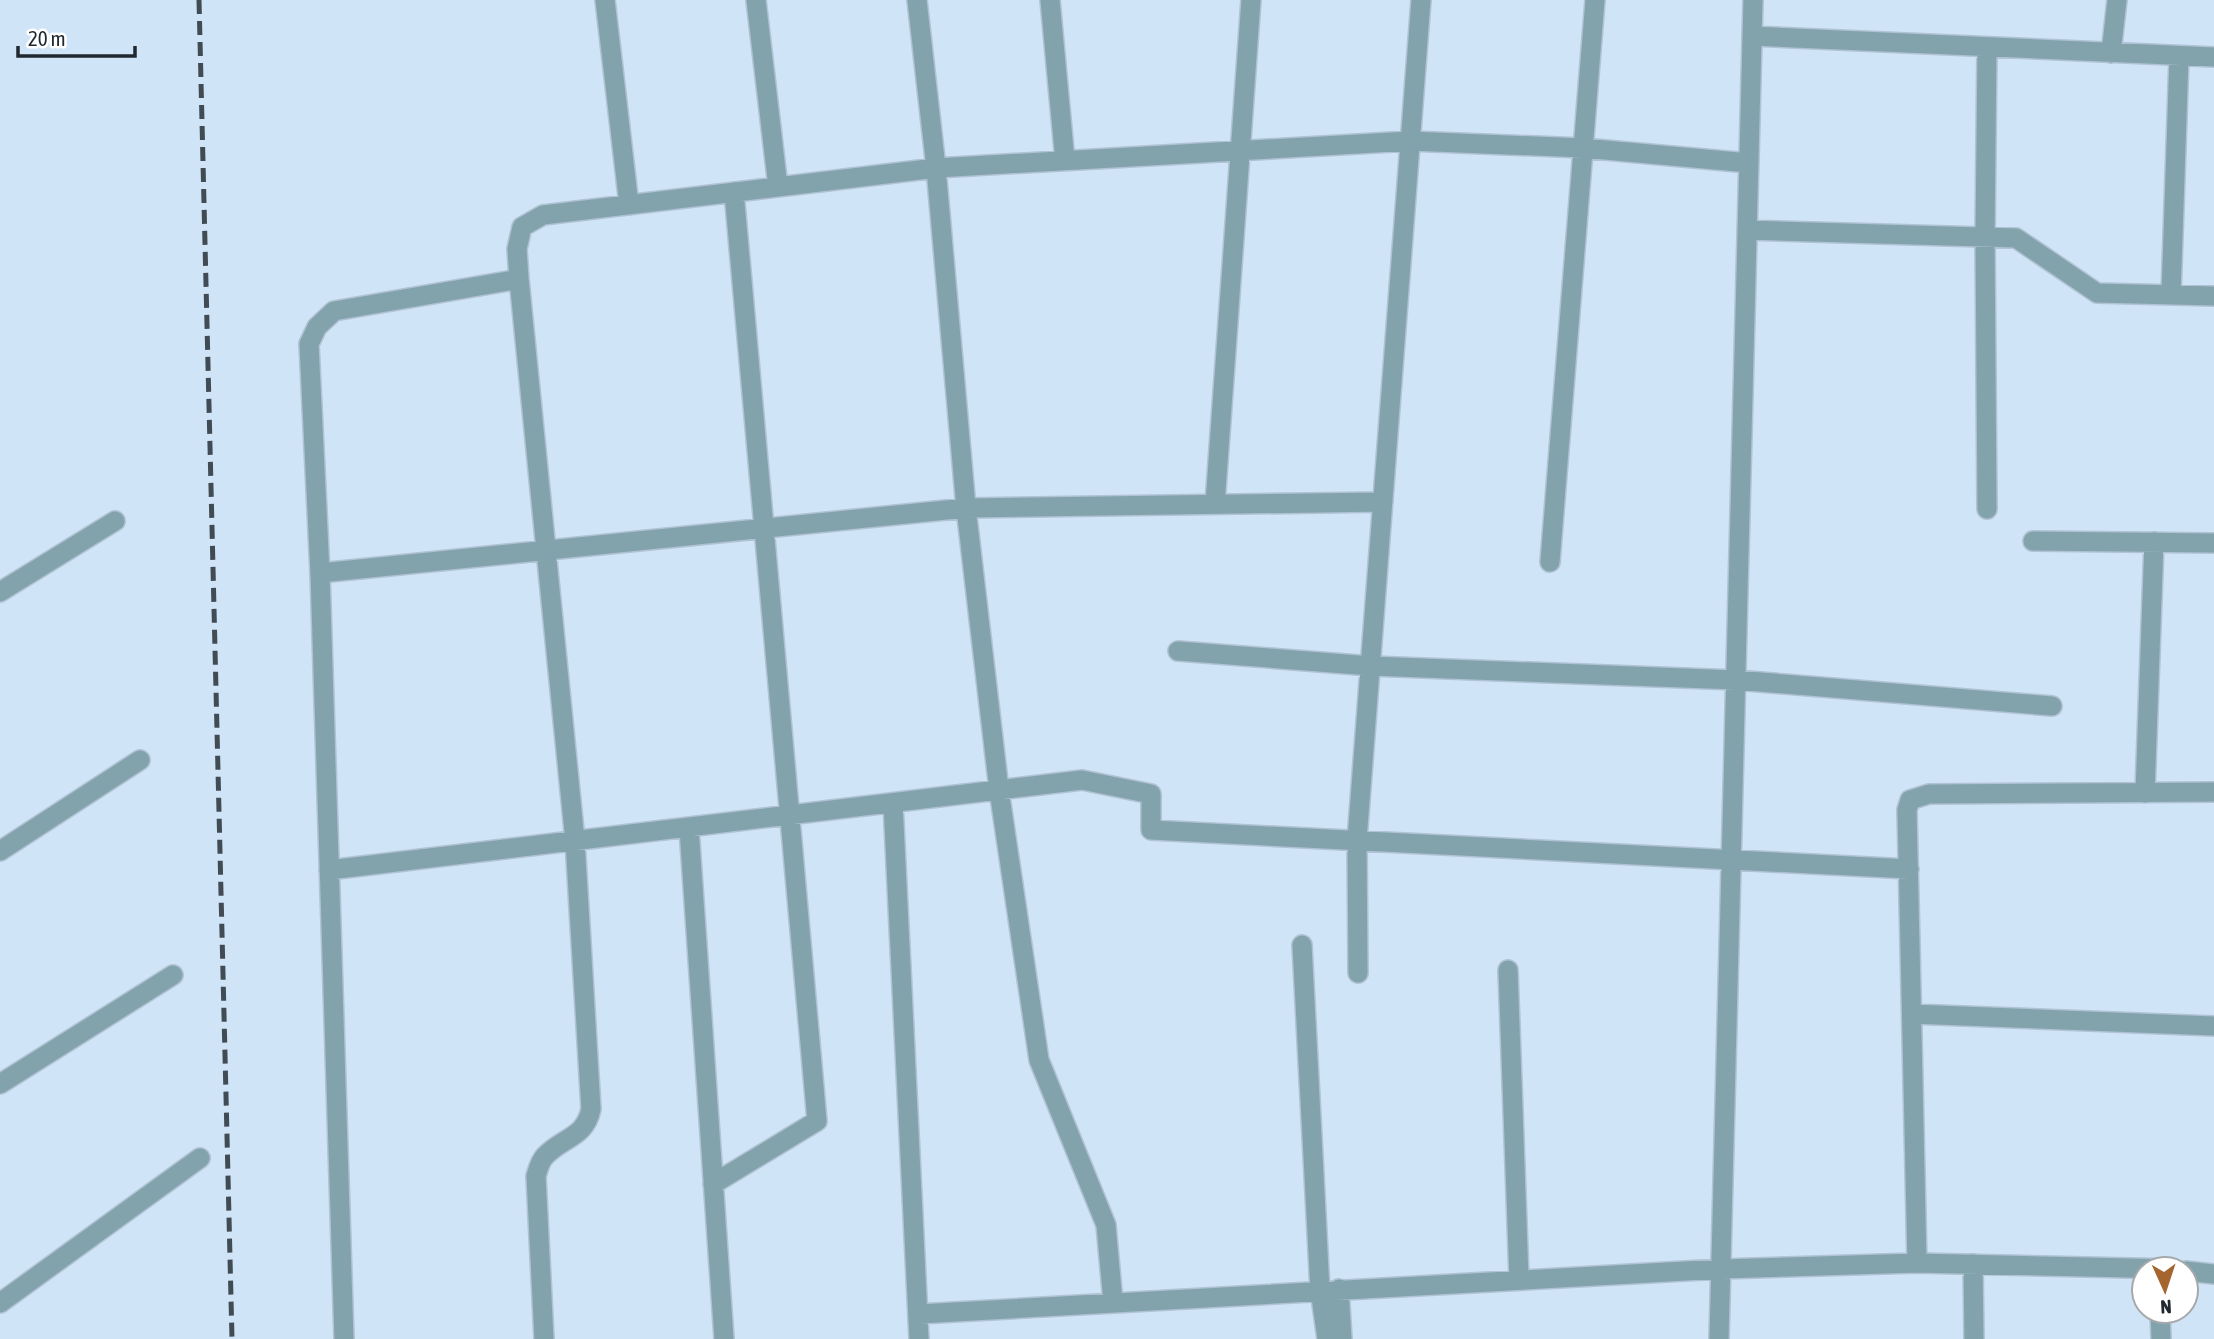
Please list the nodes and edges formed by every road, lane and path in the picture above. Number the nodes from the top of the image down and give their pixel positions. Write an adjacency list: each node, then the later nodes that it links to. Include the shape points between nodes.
1 (605, 0): 23 (street)
2 (756, 0): 21 (street)
3 (917, 0): 20 (street)
4 (1050, 0): 18 (street)
5 (1251, 0): 17 (street)
6 (1421, 0): 15 (street)
7 (1595, 0): 16 (street)
8 (1753, 0): 10 (street)
9 (2117, 0): 12 (street)
10 (1752, 36): 11 (street); 19 (street)
11 (1987, 47): 12 (street); 25 (street)
12 (2111, 53): 13 (street)
13 (2179, 57): 14 (street); 27 (street)
14 (2214, 57)
15 (1410, 141): 16 (street); 17 (street); 29 (street)
16 (1583, 148): 19 (street); 39 (street)
17 (1240, 151): 18 (street); 30 (street)
18 (1065, 161): 20 (street)
19 (1749, 163): 24 (street)
20 (936, 168): 21 (street); 31 (street)
21 (778, 187): 22 (street)
22 (734, 192): 23 (street); 34 (street)
23 (629, 205): 26 (street, via 543,215 522,227 517,249)
24 (1748, 230): 25 (street); 44 (street)
25 (1985, 237): 27 (street, via 2016,238 2097,293); 32 (street)
26 (519, 279): 38 (street); 40 (street, via 334,311 317,327 309,344)
27 (2171, 295): 28 (street)
28 (2214, 296)
29 (1383, 502): 30 (street); 43 (street)
30 (1215, 504): 31 (street)
31 (966, 508): 34 (street); 47 (street)
32 (1987, 509)
33 (115, 521): 41 (street)
34 (764, 528): 38 (street); 51 (street)
35 (2034, 541): 36 (street)
36 (2154, 542): 37 (street); 49 (street)
37 (2214, 543)
38 (545, 550): 40 (street); 54 (street)
39 (1550, 562)
40 (320, 573): 58 (street)
41 (0, 592)
42 (1178, 651): 43 (street)
43 (1371, 666): 44 (street); 53 (street)
44 (1736, 680): 45 (street); 56 (street)
45 (2052, 706)
46 (139, 760): 55 (street)
47 (999, 790): 50 (street); 53 (street, via 1082,780 1151,794 1151,830); 74 (street, via 1039,1060 1106,1225)
48 (2214, 792): 49 (street)
49 (2145, 793): 57 (street, via 1929,794 1910,800)
50 (893, 803): 51 (street); 76 (street)
51 (789, 815): 52 (street); 67 (street, via 817,1121)
52 (688, 828): 54 (street); 67 (street)
53 (1357, 840): 56 (street); 61 (street)
54 (575, 841): 58 (street); 78 (street, via 591,1109 581,1131 544,1156 536,1176)
55 (0, 850)
56 (1731, 860): 57 (street); 71 (street)
57 (1909, 869): 63 (street)
58 (329, 870): 77 (street)
59 (1302, 945): 73 (street)
60 (1507, 970): 72 (street)
61 (1358, 973)
62 (173, 975): 65 (street)
63 (1912, 1014): 64 (street); 68 (street)
64 (2214, 1026)
65 (0, 1084)
66 (200, 1158): 75 (street)
67 (713, 1184): 79 (street)
68 (1917, 1264): 69 (street); 71 (street)
69 (1973, 1264): 70 (street); 84 (street)
70 (2130, 1267)
71 (1721, 1269): 72 (street); 83 (street)
72 (1519, 1279): 73 (street)
73 (1330, 1290): 74 (street); 81 (street); 82 (street)
74 (1113, 1302): 76 (street)
75 (0, 1303)
76 (919, 1314): 80 (street)
77 (344, 1339)
78 (544, 1339)
79 (724, 1339)
80 (919, 1339)
81 (1327, 1339)
82 (1342, 1339)
83 (1719, 1339)
84 (1974, 1339)

